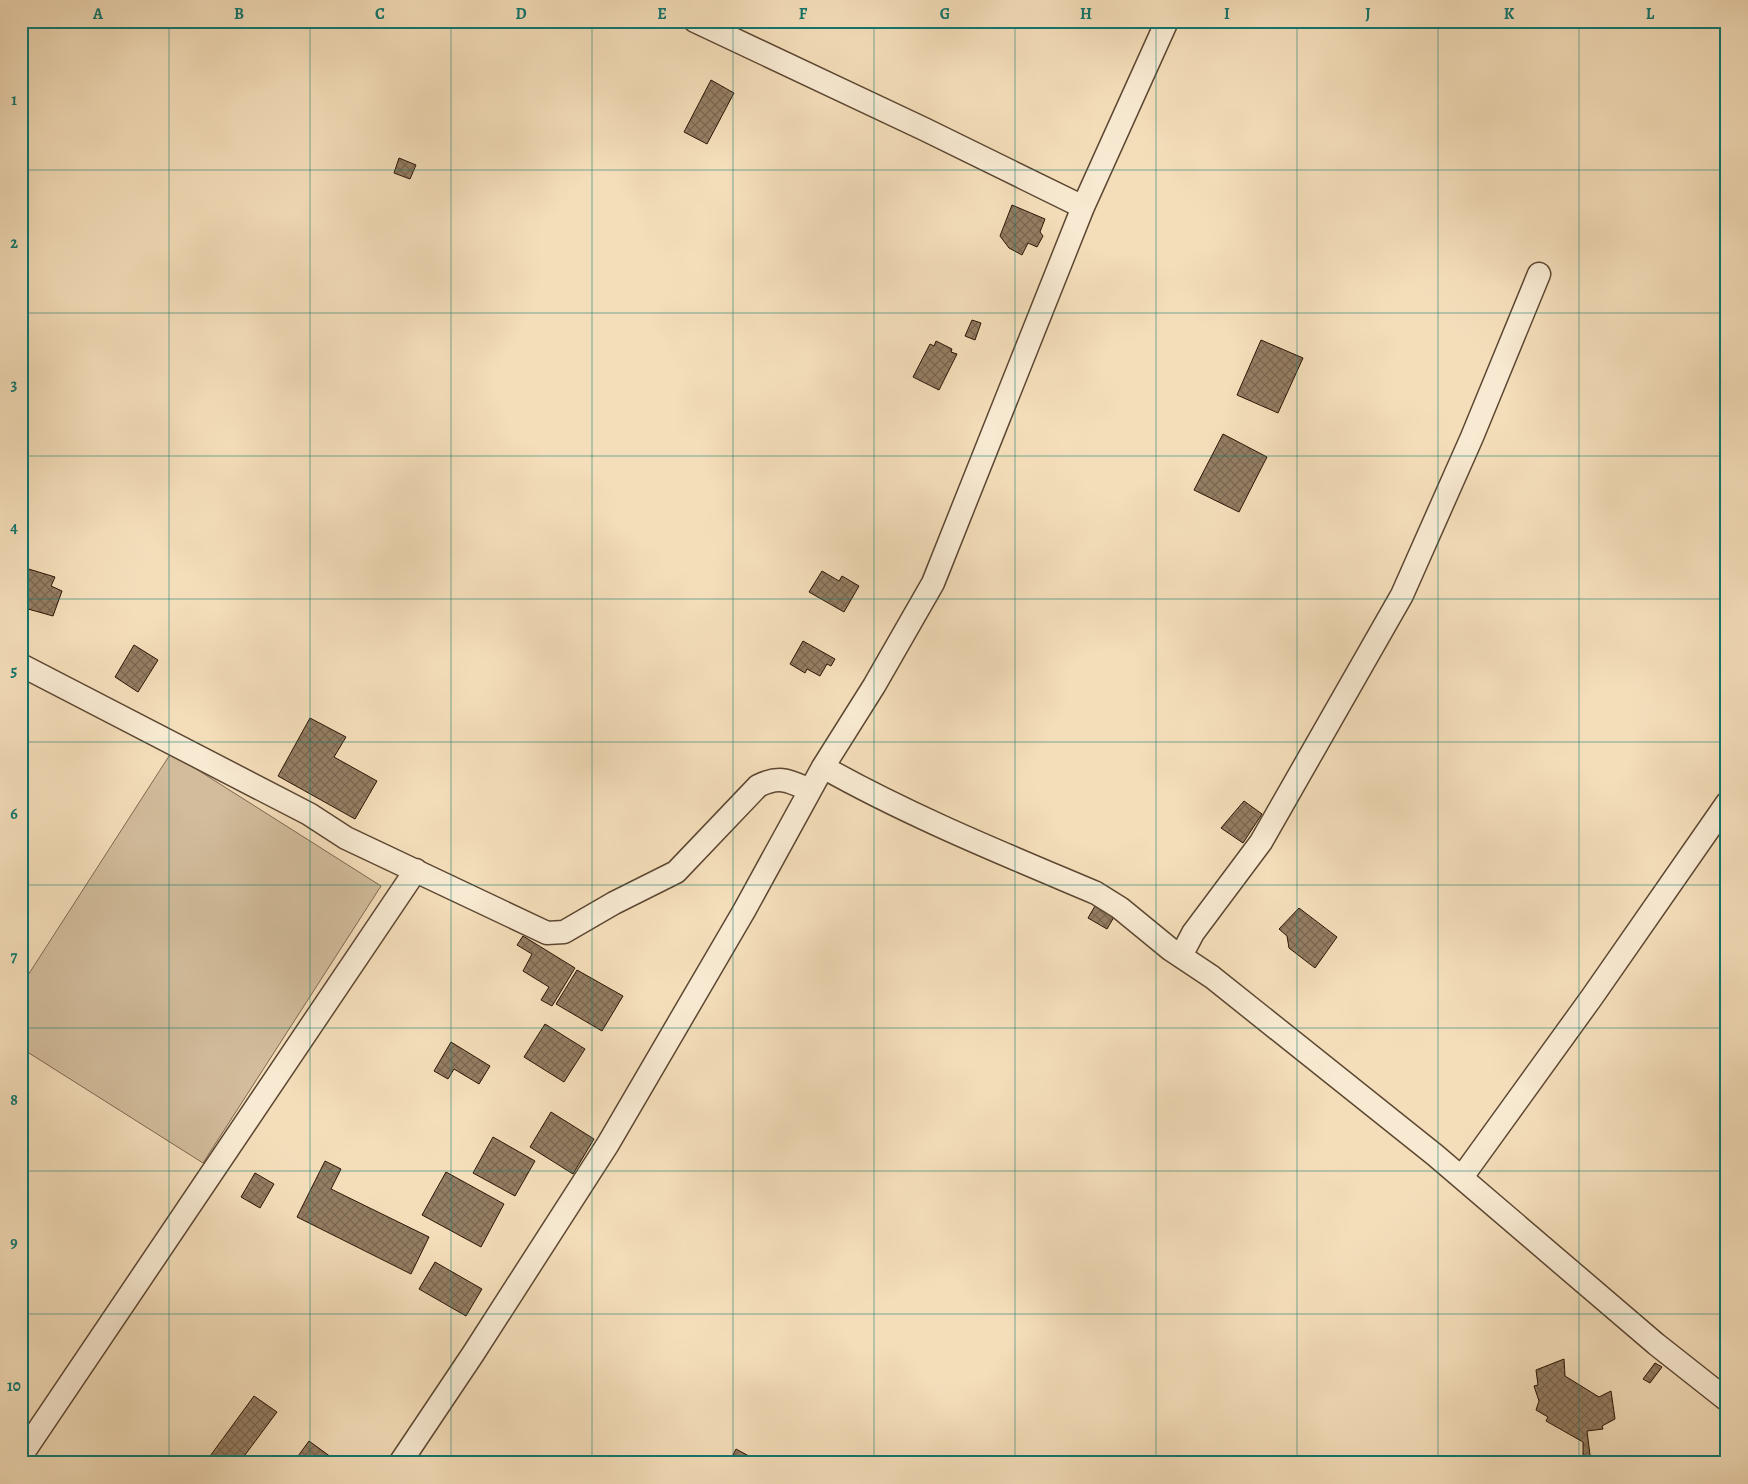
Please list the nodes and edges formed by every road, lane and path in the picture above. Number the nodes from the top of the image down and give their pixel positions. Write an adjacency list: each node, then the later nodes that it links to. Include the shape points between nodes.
1 (695, 21): 3 (street, via 924,128)
2 (1166, 21): 3 (street)
3 (1083, 207): 6 (street, via 933,583 874,686)
4 (1539, 274): 10 (street, via 1398,604 1261,842 1193,933)
5 (21, 665): 9 (street, via 309,814 346,838)
6 (822, 767): 7 (street); 10 (street, via 858,787 1096,894 1120,908)
7 (810, 790): 9 (street, via 785,780 772,779 758,786 676,872 564,932 547,933 530,927); 14 (street, via 608,1144)
8 (1727, 802): 11 (street)
9 (416, 870): 13 (street)
10 (1181, 956): 11 (street, via 1212,977)
11 (1462, 1178): 12 (street, via 1649,1338)
12 (1727, 1400)
13 (21, 1456)
14 (400, 1463)

